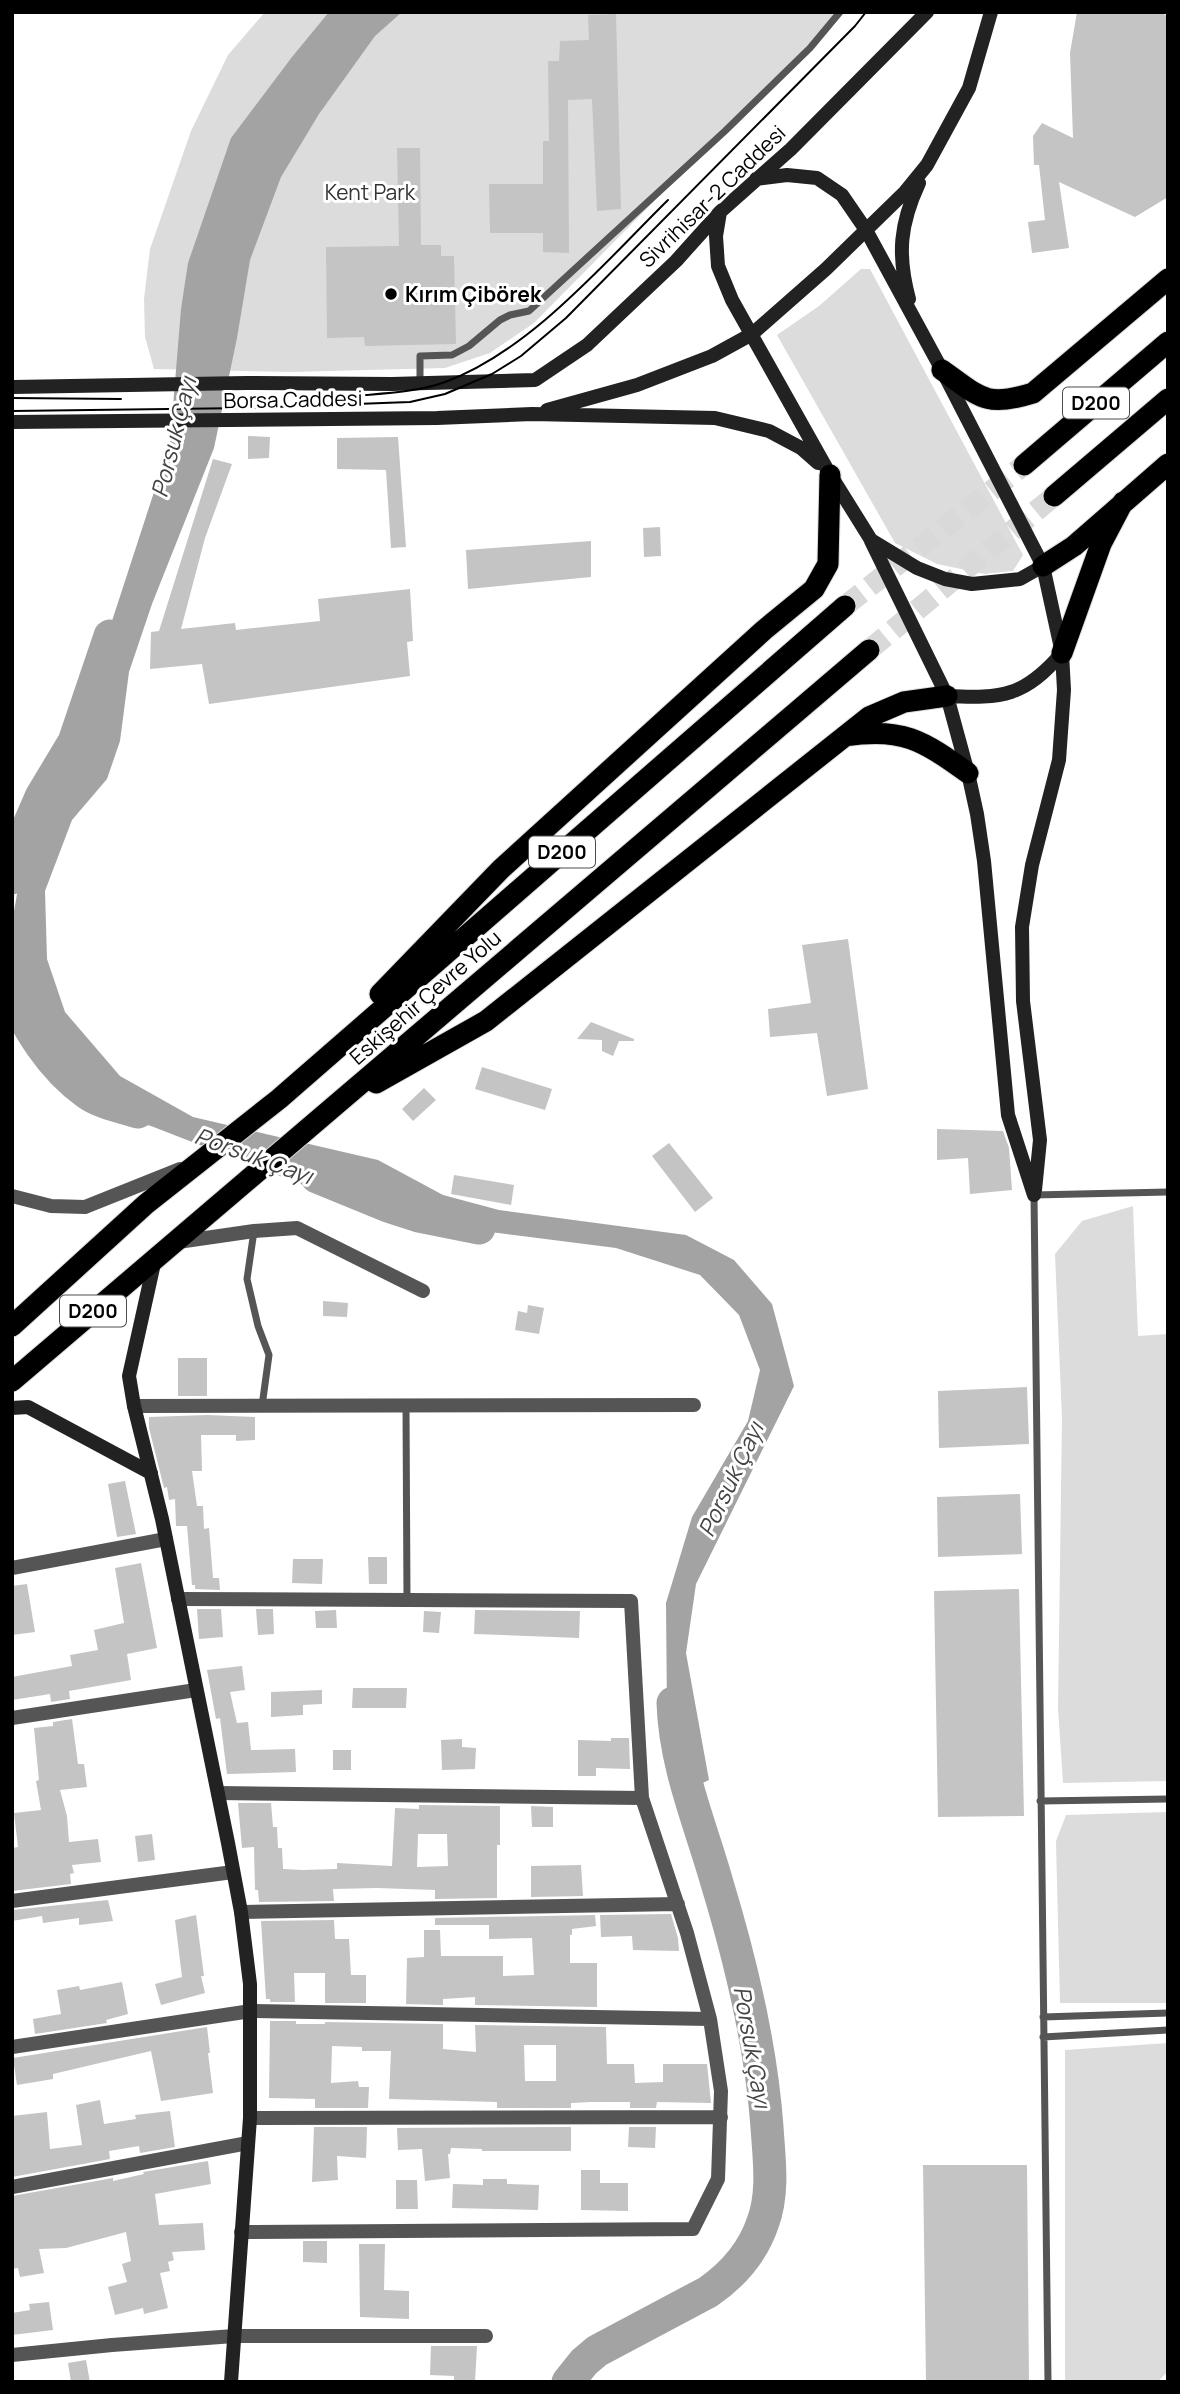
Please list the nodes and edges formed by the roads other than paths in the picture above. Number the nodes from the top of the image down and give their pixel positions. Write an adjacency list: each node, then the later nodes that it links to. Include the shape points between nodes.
1 (840, 12): 14 (lane, via 725,131 528,310 510,314 452,355 420,356)
2 (927, 12): 5 (main road, Sivrihisar-2 Caddesi)
3 (991, 12): 4 (main road, via 969,88)
4 (927, 165): 7 (main road); 9 (main road, via 907,209 902,239 904,279)
5 (756, 179): 6 (main road, Sivrihisar-2 Caddesi); 7 (main road, via 787,174 817,178 842,195)
6 (720, 212): 10 (main road, via 718,266); 13 (main road, Sivrihisar-2 Caddesi, via 676,261 587,345 535,380)
7 (866, 230): 9 (main road); 10 (main road)
8 (1168, 279): 12 (highway, via 1033,393 1007,401 981,398)
9 (915, 324): 12 (main road)
10 (752, 334): 17 (main road, via 712,356 636,385); 21 (main road)
11 (1168, 342): 20 (highway, D200)
12 (942, 370): 25 (main road)
13 (508, 381): 14 (main road, Borsa Caddesi)
14 (419, 384): 15 (main road, Borsa Caddesi)
15 (12, 387)
16 (1168, 399): 22 (highway, D200)
17 (532, 414): 18 (main road, Borsa Caddesi); 21 (main road, via 715,418 769,430 801,448)
18 (12, 422)
19 (1168, 464): 23 (highway)
20 (1024, 465)
21 (830, 475): 24 (main road); 32 (highway, via 828,564 814,589 501,869)
22 (1054, 496)
23 (1122, 502): 25 (highway, via 1074,546); 28 (highway, via 1096,555)
24 (871, 540): 25 (main road, via 917,568 972,584 1020,579); 29 (main road)
25 (1043, 566): 28 (main road)
26 (845, 606): 32 (highway, Eskişehir Çevre Yolu / D200)
27 (869, 650): 33 (highway, Eskişehir Çevre Yolu / D200)
28 (1062, 653): 29 (main road, via 1042,676 1021,689 997,695); 36 (main road, via 1059,761 1032,865 1022,927 1023,1001 1040,1140)
29 (947, 696): 30 (highway, via 904,702 869,717); 31 (main road)
30 (843, 737): 31 (highway, via 874,732 905,736 936,750); 33 (highway, via 486,1021)
31 (968, 773): 36 (main road, via 984,861 1009,1115)
32 (279, 1099): 34 (highway, Eskişehir Çevre Yolu / D200)
33 (335, 1106): 39 (highway, Eskişehir Çevre Yolu / D200)
34 (198, 1162): 37 (street, via 85,1208 51,1206); 42 (highway, Eskişehir Çevre Yolu / D200)
35 (1168, 1192): 36 (lane)
36 (1034, 1195): 59 (lane)
37 (12, 1196)
38 (254, 1231): 39 (street); 41 (street, via 297,1228); 47 (lane, via 247,1279 269,1355)
39 (174, 1242): 40 (highway, Eskişehir Çevre Yolu / D200)
40 (156, 1258): 43 (highway, Eskişehir Çevre Yolu / D200); 46 (main road, via 129,1376)
41 (423, 1291)
42 (12, 1326)
43 (12, 1381)
44 (406, 1405): 45 (street); 47 (street); 53 (lane)
45 (694, 1405)
46 (134, 1406): 47 (street); 49 (main road)
47 (261, 1406)
48 (12, 1408): 49 (main road, via 28,1407)
49 (151, 1473): 50 (main road)
50 (166, 1539): 51 (street); 52 (main road)
51 (12, 1568)
52 (178, 1599): 53 (street); 54 (main road)
53 (407, 1600): 57 (street, via 631,1601)
54 (195, 1690): 55 (street); 56 (main road)
55 (12, 1718)
56 (218, 1793): 57 (street); 60 (main road)
57 (642, 1798): 62 (street)
58 (1168, 1798): 59 (lane)
59 (1040, 1801): 66 (lane)
60 (233, 1872): 61 (street); 63 (main road)
61 (12, 1901)
62 (678, 1904): 63 (street); 67 (street)
63 (241, 1912): 64 (main road)
64 (251, 2011): 67 (street); 70 (street); 72 (main road)
65 (1168, 2013): 66 (lane)
66 (1043, 2017): 69 (lane)
67 (710, 2019): 71 (street, via 722,2091)
68 (1168, 2031): 69 (lane)
69 (1043, 2037): 80 (lane)
70 (12, 2047)
71 (720, 2117): 72 (street); 75 (street, via 718,2179 692,2229)
72 (250, 2118): 73 (main road)
73 (248, 2143): 74 (street); 75 (main road)
74 (12, 2187)
75 (241, 2232): 76 (main road)
76 (234, 2336): 77 (street); 78 (street); 79 (main road)
77 (486, 2336)
78 (12, 2355)
79 (231, 2382)
80 (1048, 2382)

